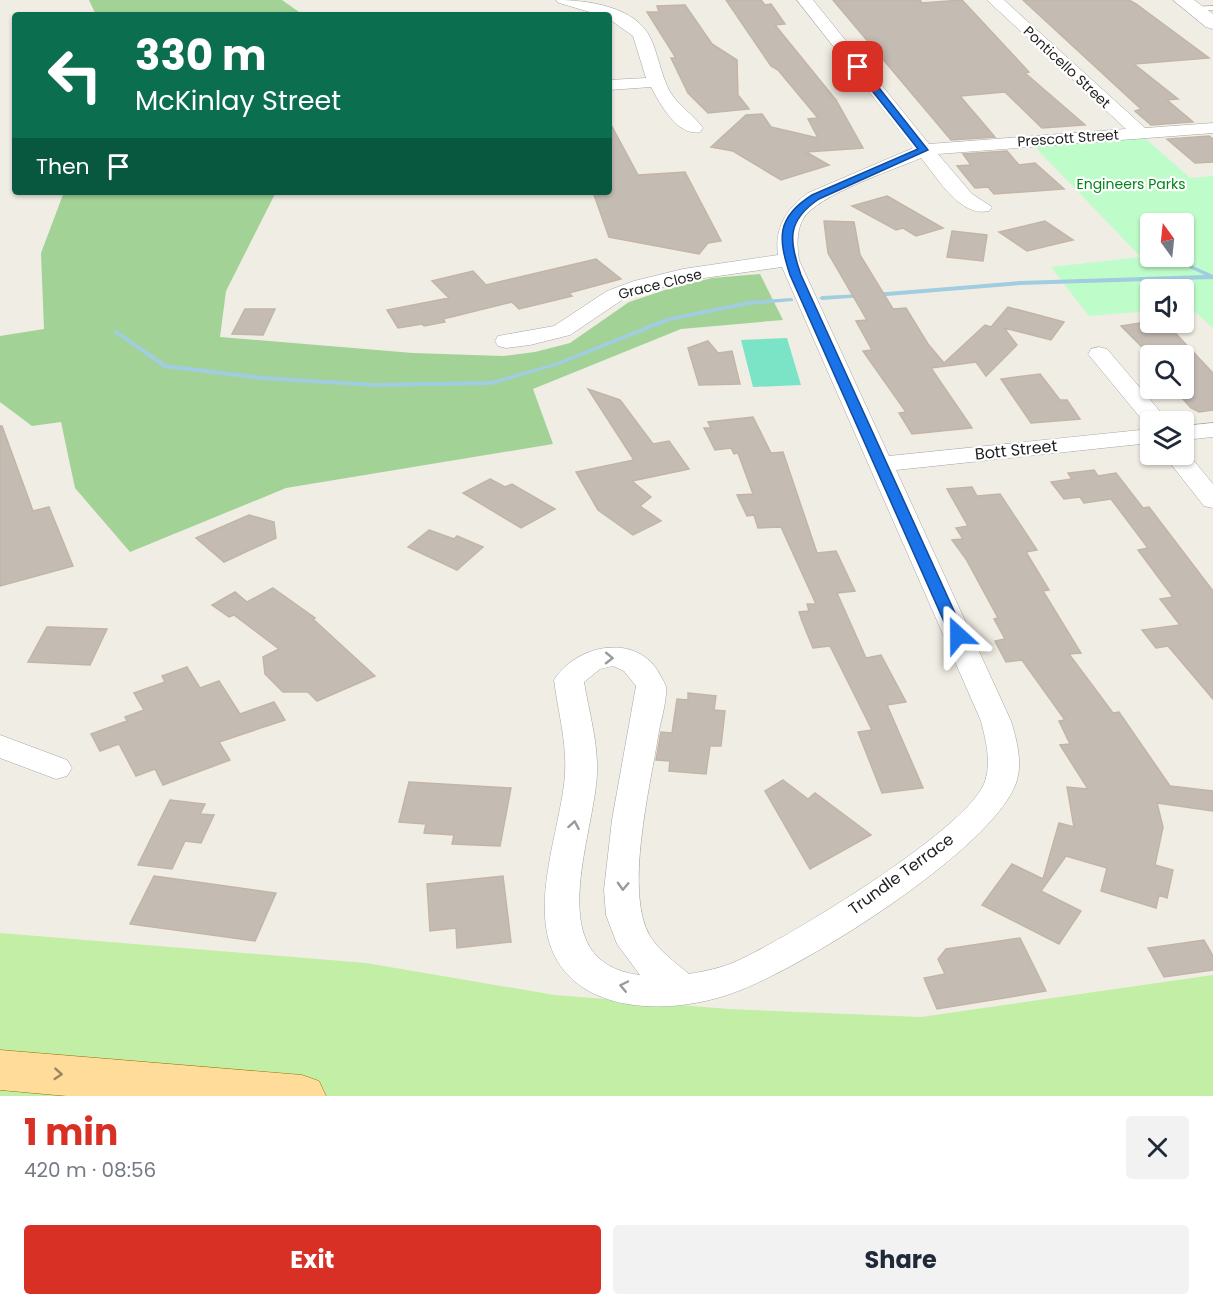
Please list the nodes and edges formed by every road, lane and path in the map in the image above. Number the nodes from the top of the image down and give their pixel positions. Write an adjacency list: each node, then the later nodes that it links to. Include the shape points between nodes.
1 (564, 0): 6 (street)
2 (805, 0): 15 (street)
3 (995, 0): 14 (street, Ponticello Street)
4 (627, 1): 7 (street)
5 (1196, 6): 9 (street)
6 (603, 12)
7 (612, 12)
8 (612, 15): 10 (street, via 627,22 643,39)
9 (1213, 23)
10 (658, 82): 11 (street); 12 (street, via 676,114)
11 (612, 85)
12 (694, 128)
13 (1213, 128): 14 (street, Prescott Street)
14 (1140, 133): 15 (street, Prescott Street)
15 (924, 150): 16 (street, via 965,198); 17 (street, Trundle Terrace, via 815,197 801,207 787,231)
16 (982, 207)
17 (789, 260): 18 (street, Grace Close, via 640,286 612,296 570,327); 24 (street, Trundle Terrace)
18 (506, 341)
19 (1099, 354): 20 (street)
20 (1147, 411)
21 (1213, 430): 22 (street)
22 (1194, 432)
23 (1140, 437): 24 (street, Bott Street)
24 (881, 464): 29 (street, Trundle Terrace, via 996,721 1004,765 997,790 981,814 925,860 843,916 758,968 722,982)
25 (1184, 465): 26 (street)
26 (1213, 500)
27 (0, 746): 28 (street)
28 (56, 768)
29 (682, 989): 29 (street, Trundle Terrace, one-way to 29, via 637,989 602,981 580,964 568,945 562,921 563,896 581,772 569,680 592,658 612,656 633,661 651,686 628,820 621,890 624,915 636,944 655,967)
30 (0, 1070): 31 (main road, one-way to 31)
31 (302, 1096)

